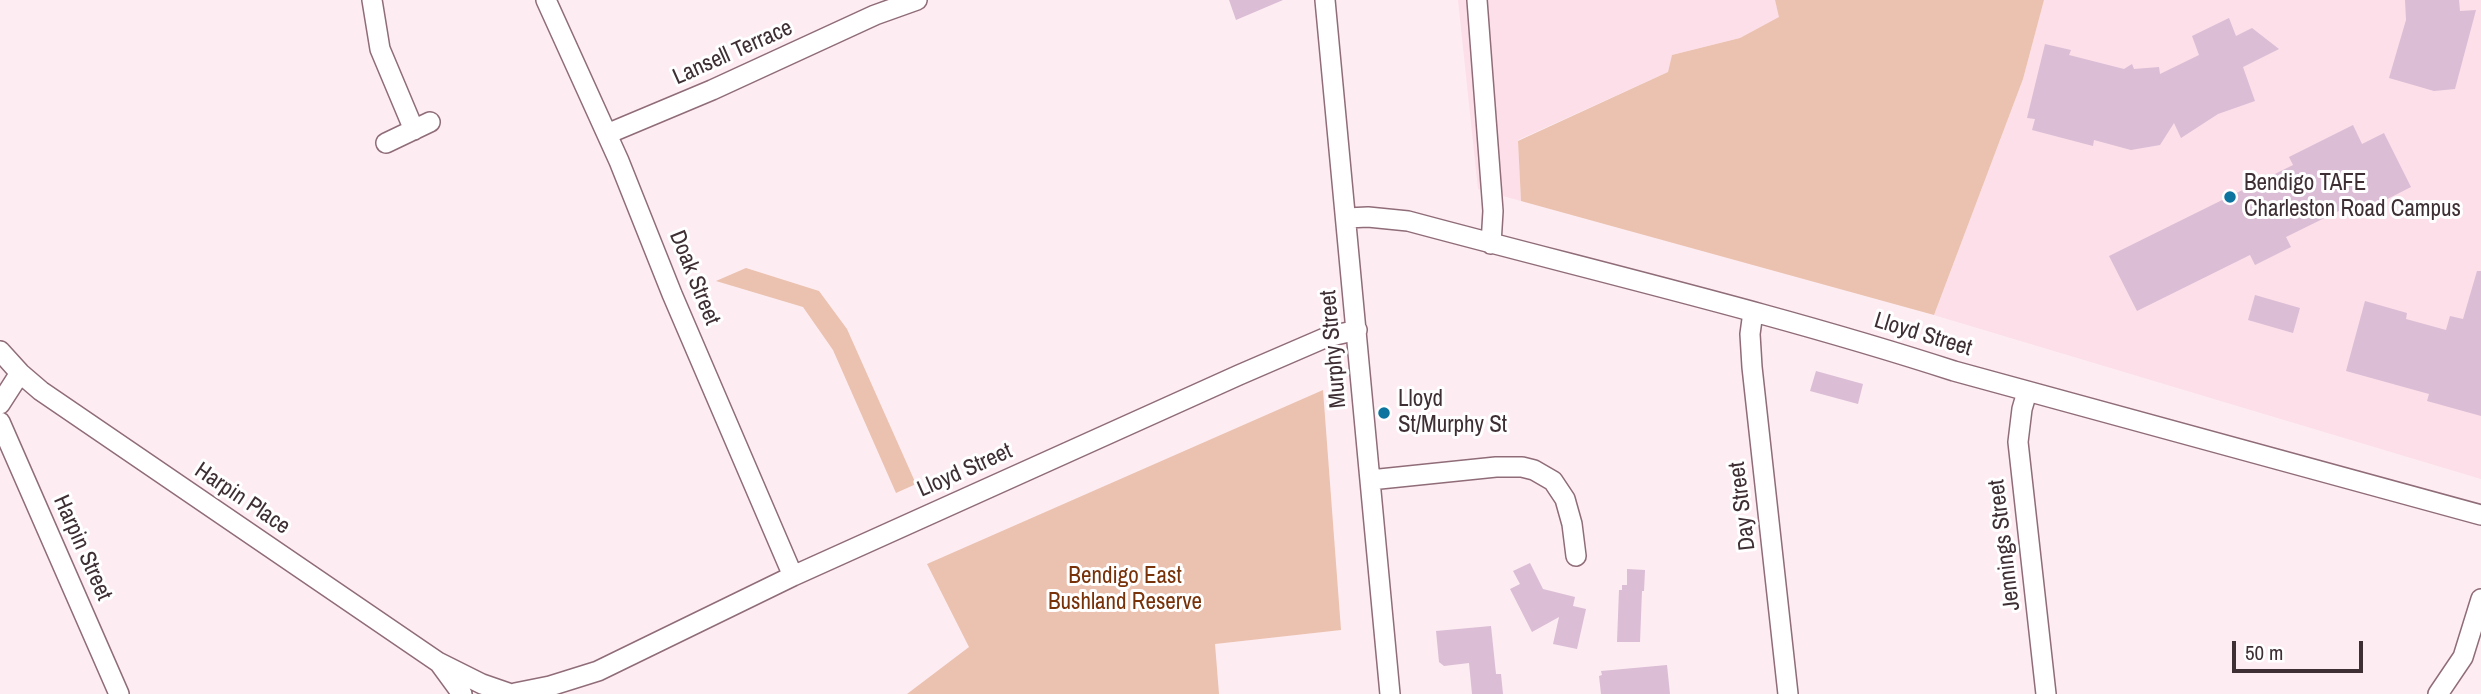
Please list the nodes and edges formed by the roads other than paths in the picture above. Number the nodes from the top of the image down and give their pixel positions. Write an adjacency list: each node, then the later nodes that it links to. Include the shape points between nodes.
1 (372, 0): 7 (street, via 380,49 422,126)
2 (547, 0): 6 (street, Doak Street)
3 (916, 0): 6 (street, Lansell Terrace)
4 (1325, 0): 8 (street, Murphy Street)
5 (1477, 0): 9 (street, via 1493,211)
6 (607, 134): 20 (street, Doak Street)
7 (386, 143)
8 (1347, 218): 9 (street, Lloyd Street, via 1408,221); 11 (street, Murphy Street)
9 (1491, 244): 10 (street, Lloyd Street)
10 (1753, 312): 14 (street, Lloyd Street); 29 (street, Day Street, via 1752,367)
11 (1357, 330): 17 (street, Murphy Street); 20 (street, Lloyd Street, via 1317,341)
12 (0, 351): 13 (street)
13 (20, 373): 15 (street); 22 (street, Harpin Place)
14 (2027, 392): 18 (street, Lloyd Street); 30 (street, Jennings Street, via 2018,442)
15 (0, 404)
16 (0, 422): 24 (street, Harpin Street)
17 (1370, 480): 19 (street, via 1496,467 1534,470 1553,481 1565,499); 28 (street, Murphy Street)
18 (2481, 515)
19 (1576, 556)
20 (793, 576): 23 (street, Lloyd Street)
21 (2481, 599): 31 (street, via 2463,657)
22 (438, 662): 25 (street, Harpin Place); 26 (street, Harpin Place)
23 (598, 671): 26 (street, Lloyd Street); 27 (street, Lloyd Street)
24 (119, 694)
25 (462, 694)
26 (513, 694)
27 (568, 694)
28 (1390, 694)
29 (1788, 694)
30 (2046, 694)
31 (2438, 694)

